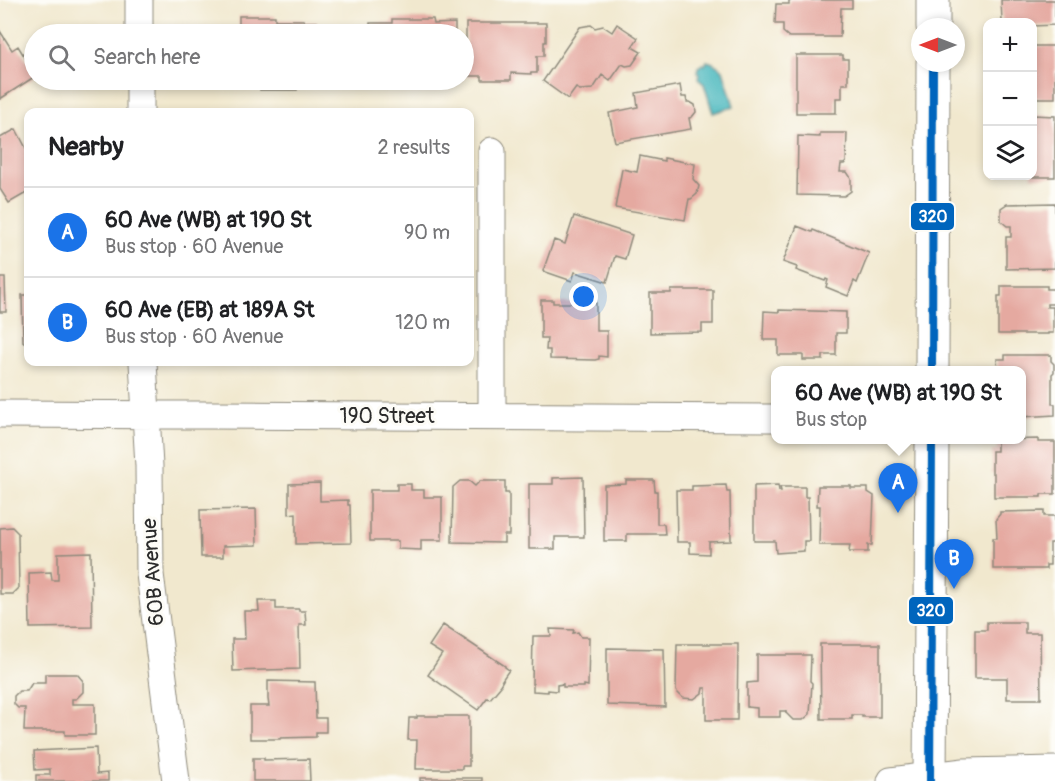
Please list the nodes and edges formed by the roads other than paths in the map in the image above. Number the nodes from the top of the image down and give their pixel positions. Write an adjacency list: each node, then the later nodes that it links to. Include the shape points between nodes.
1 (139, 0): 4 (street)
2 (933, 0): 3 (street)
3 (933, 18)
4 (140, 24)
5 (933, 72): 10 (street)
6 (140, 90): 7 (street)
7 (140, 108)
8 (492, 151): 13 (street)
9 (143, 366): 12 (street, 60B Avenue)
10 (932, 366)
11 (0, 414): 12 (street, 190 Street)
12 (145, 415): 13 (street, 190 Street); 18 (street, 60B Avenue, via 150,574)
13 (492, 416): 14 (street, 190 Street)
14 (771, 418)
15 (932, 444): 17 (street)
16 (1055, 770): 17 (street, via 964,771)
17 (930, 778): 19 (street)
18 (176, 781)
19 (891, 781)

